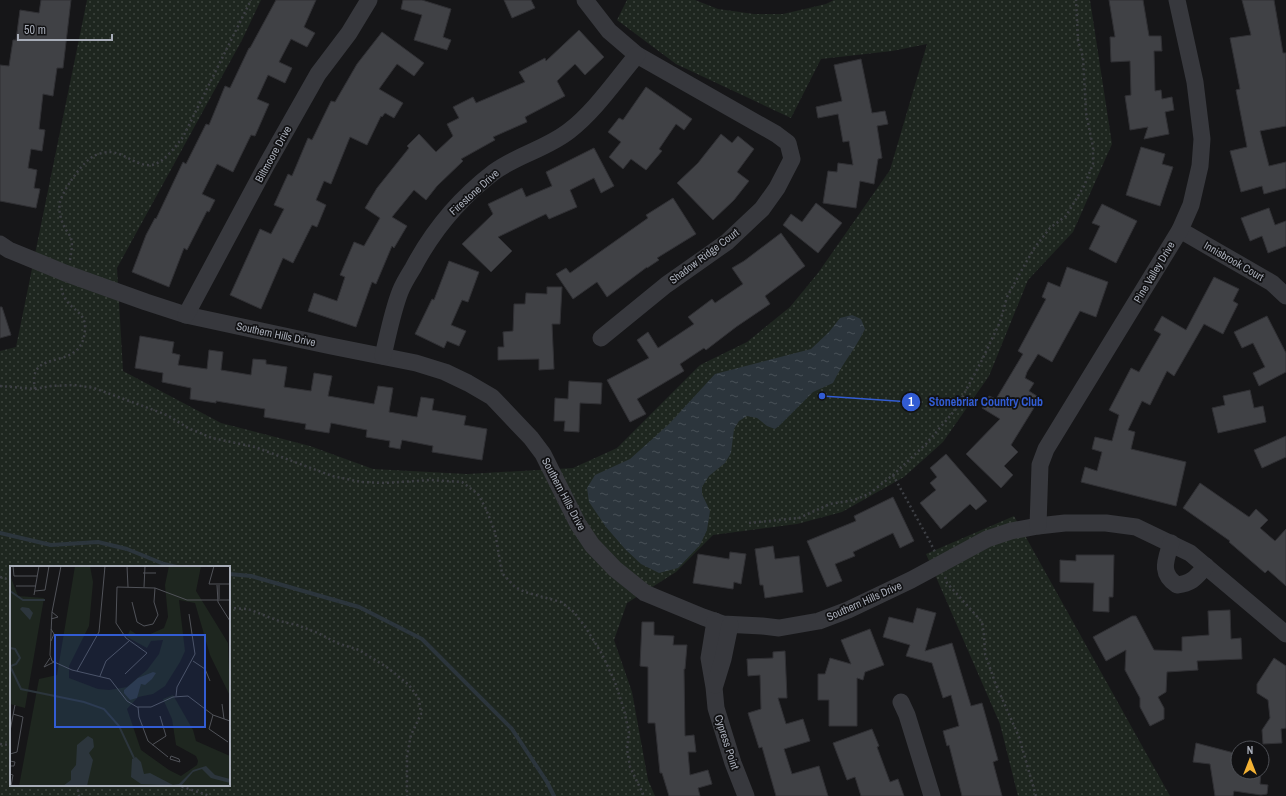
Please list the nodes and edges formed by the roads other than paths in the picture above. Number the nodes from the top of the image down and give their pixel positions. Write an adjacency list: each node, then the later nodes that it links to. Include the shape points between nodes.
1 (369, 0): 8 (street, Biltmoore Drive, via 349,33 318,74)
2 (585, 0): 4 (street, Shadow Ridge Court, via 609,32)
3 (1177, 0): 5 (street, Pine Valley Drive, via 1195,82 1202,139 1200,166 1191,205)
4 (637, 55): 9 (street, Shadow Ridge Court, via 776,134 788,143 792,159 777,188 758,213 727,242 666,285); 10 (street, Firestone Drive, via 589,113 569,131 555,141 495,171 458,203 439,225 400,290)
5 (1180, 230): 7 (street, Innisbrook Court, via 1272,283); 11 (street, Pine Valley Drive, via 1046,449 1040,465)
6 (0, 244): 8 (street, Southern Hills Drive, via 65,273)
7 (1286, 296)
8 (186, 314): 10 (street, Southern Hills Drive)
9 (601, 338)
10 (383, 356): 14 (street, Southern Hills Drive, via 445,372 492,398 532,438 543,454 578,524 592,545 615,569 645,593)
11 (1038, 526): 12 (street, Southern Hills Drive, via 1106,523 1136,527); 14 (street, Southern Hills Drive, via 987,539 911,580 819,621 778,628)
12 (1171, 543): 13 (street, Southern Hills Drive, via 1190,553); 13 (street, via 1165,564 1166,572 1170,580 1177,585 1194,580)
13 (1206, 566): 15 (street, Southern Hills Drive)
14 (722, 623): 17 (street, Cypress Point, via 709,658 716,708)
15 (1286, 634)
16 (900, 702): 18 (street, via 907,715)
17 (746, 796)
18 (932, 796)

